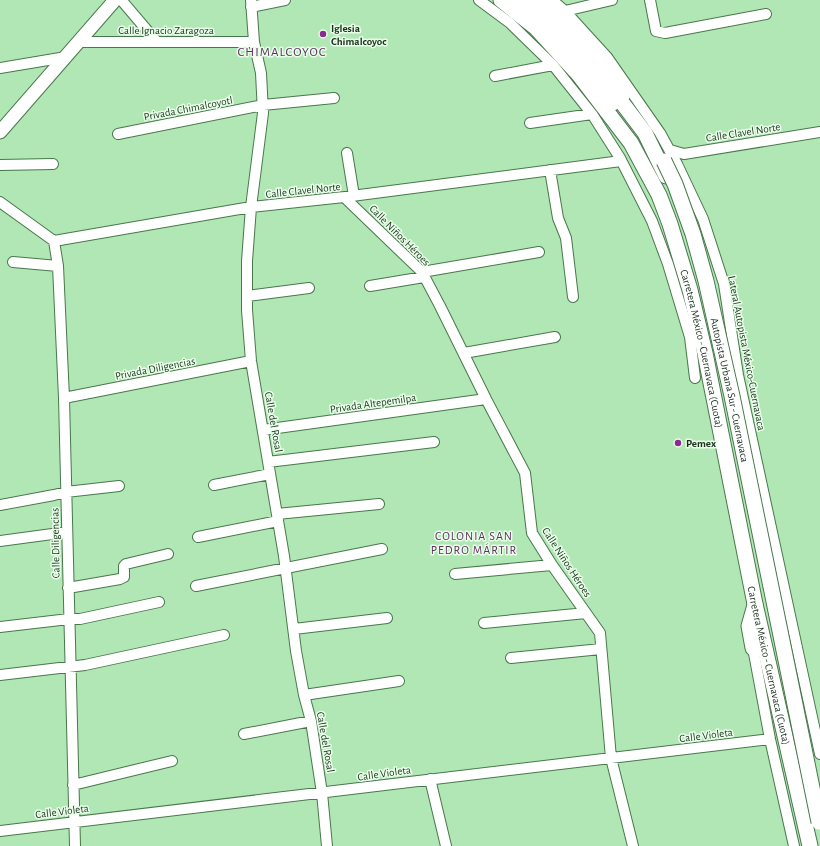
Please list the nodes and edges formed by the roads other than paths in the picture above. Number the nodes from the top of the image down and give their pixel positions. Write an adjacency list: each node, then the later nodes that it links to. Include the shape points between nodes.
1 (285, 0): 11 (street)
2 (479, 0): 18 (street, via 510,23)
3 (501, 0): 74 (highway, Carretera México - Cuernavaca (Cuota), via 536,28 580,75 631,143 659,195 690,290)
4 (520, 0): 109 (highway, Autopista Urbana Sur - Cuernavaca, via 566,43 627,123 656,176 676,221 703,320)
5 (529, 0): 49 (highway, Carretera México - Cuernavaca (Cuota), via 568,36 645,134 687,224)
6 (538, 0): 101 (highway, Autopista Urbana Sur - Cuernavaca, bridge, via 596,58 650,134 675,184 693,234 732,396)
7 (552, 0): 12 (street, Lateral Autopista México-Cuernavaca)
8 (612, 0): 12 (street)
9 (650, 0): 13 (street, via 656,31 665,34)
10 (119, 1): 14 (main road); 15 (street)
11 (251, 3): 16 (street, Calle del Rosal)
12 (565, 11): 28 (street, Lateral Autopista México-Cuernavaca, via 607,57)
13 (766, 14)
14 (78, 42): 15 (street, Calle Ignacio Zaragoza); 17 (main road)
15 (157, 42): 16 (street, Calle Ignacio Zaragoza)
16 (254, 42): 22 (street, Calle del Rosal, via 261,73)
17 (66, 57): 19 (street); 25 (main road)
18 (552, 65): 20 (street); 23 (street)
19 (0, 68)
20 (495, 76)
21 (334, 98): 22 (street, Privada Chimalcoyotl)
22 (263, 105): 27 (street, Privada Chimalcoyotl); 36 (street, Calle del Rosal)
23 (592, 114): 24 (street); 30 (street)
24 (530, 123)
25 (0, 132)
26 (820, 132): 28 (street, Calle Clavel Norte, via 684,154)
27 (118, 134)
28 (670, 150): 49 (street, Lateral Autopista México-Cuernavaca, via 703,219 724,284)
29 (348, 152): 34 (street)
30 (621, 161): 33 (street, Calle Clavel Norte); 50 (street, via 652,221 668,264 690,338)
31 (53, 164): 32 (street)
32 (0, 165)
33 (550, 170): 34 (street, Calle Clavel Norte); 45 (street, via 558,218 566,238)
34 (349, 197): 36 (street, Calle Clavel Norte); 41 (street, Calle Niños Héroes)
35 (0, 202): 37 (street)
36 (251, 207): 37 (street, Calle Clavel Norte); 44 (street, Calle del Rosal)
37 (54, 241): 40 (street, Calle Diligencias)
38 (539, 252): 41 (street)
39 (13, 262): 40 (street)
40 (58, 266): 51 (street, Calle Diligencias)
41 (423, 274): 42 (street); 47 (street, Calle Niños Héroes)
42 (370, 286)
43 (309, 288): 44 (street)
44 (247, 296): 48 (street, Calle del Rosal)
45 (573, 296)
46 (555, 338): 47 (street)
47 (464, 353): 52 (street, Calle Niños Héroes)
48 (251, 361): 51 (street, Privada Diligencias); 53 (street, Calle del Rosal)
49 (731, 376): 91 (street, Lateral Autopista México-Cuernavaca); 99 (highway, Carretera México - Cuernavaca (Cuota), via 738,442 752,523)
50 (695, 378)
51 (64, 398): 59 (street, Calle Diligencias)
52 (486, 399): 53 (street, Privada Altepemilpa); 68 (street, Calle Niños Héroes, via 525,473 532,533)
53 (263, 430): 55 (street, Calle del Rosal)
54 (434, 442): 55 (street)
55 (268, 462): 56 (street, Calle del Rosal)
56 (270, 474): 57 (street); 62 (street, Calle del Rosal)
57 (214, 485)
58 (119, 486): 59 (street)
59 (66, 492): 61 (street); 63 (street, Calle Diligencias)
60 (379, 504): 62 (street)
61 (0, 505)
62 (277, 517): 64 (street); 69 (street, Calle del Rosal)
63 (67, 532): 65 (street); 72 (street, Calle Diligencias)
64 (198, 537)
65 (0, 541)
66 (382, 549): 69 (street)
67 (168, 554): 72 (street, via 126,564 124,576 120,579)
68 (552, 565): 70 (street); 75 (street, Calle Niños Héroes)
69 (286, 568): 71 (street); 80 (street, Calle del Rosal)
70 (455, 574)
71 (196, 586)
72 (68, 588): 77 (street, Calle Diligencias)
73 (159, 602): 77 (street, via 80,619)
74 (755, 604): 82 (highway, via 748,626); 108 (highway, Carretera México - Cuernavaca (Cuota))
75 (586, 613): 78 (street); 83 (street, Calle Niños Héroes, via 600,633)
76 (387, 618): 80 (street)
77 (69, 619): 79 (street); 85 (street, Calle Diligencias)
78 (484, 623)
79 (0, 627)
80 (294, 629): 88 (street, Calle del Rosal)
81 (224, 635): 85 (street)
82 (753, 648): 92 (street)
83 (601, 649): 84 (street); 94 (street, Calle Niños Héroes)
84 (511, 658)
85 (70, 668): 86 (street); 97 (street, Calle Diligencias)
86 (0, 675)
87 (399, 681): 88 (street)
88 (304, 696): 89 (street, Calle del Rosal)
89 (311, 721): 90 (street); 98 (street, Calle del Rosal)
90 (244, 734)
91 (818, 736): 93 (street, Lateral Autopista México-Cuernavaca)
92 (770, 739): 94 (street, Calle Violeta); 107 (street)
93 (820, 754)
94 (611, 758): 96 (street, Calle Violeta); 106 (street, Calle Niños Héroes)
95 (172, 761): 97 (street)
96 (430, 779): 98 (street, Calle Violeta); 105 (street)
97 (73, 785): 100 (street, Calle Diligencias)
98 (322, 793): 100 (street, Calle Violeta); 104 (street, Calle del Rosal)
99 (820, 817)
100 (74, 822): 102 (street, Calle Violeta); 103 (street, Calle Diligencias)
101 (820, 826)
102 (0, 831)
103 (75, 846)
104 (327, 846)
105 (446, 846)
106 (633, 846)
107 (794, 846)
108 (810, 846)
109 (818, 846)

